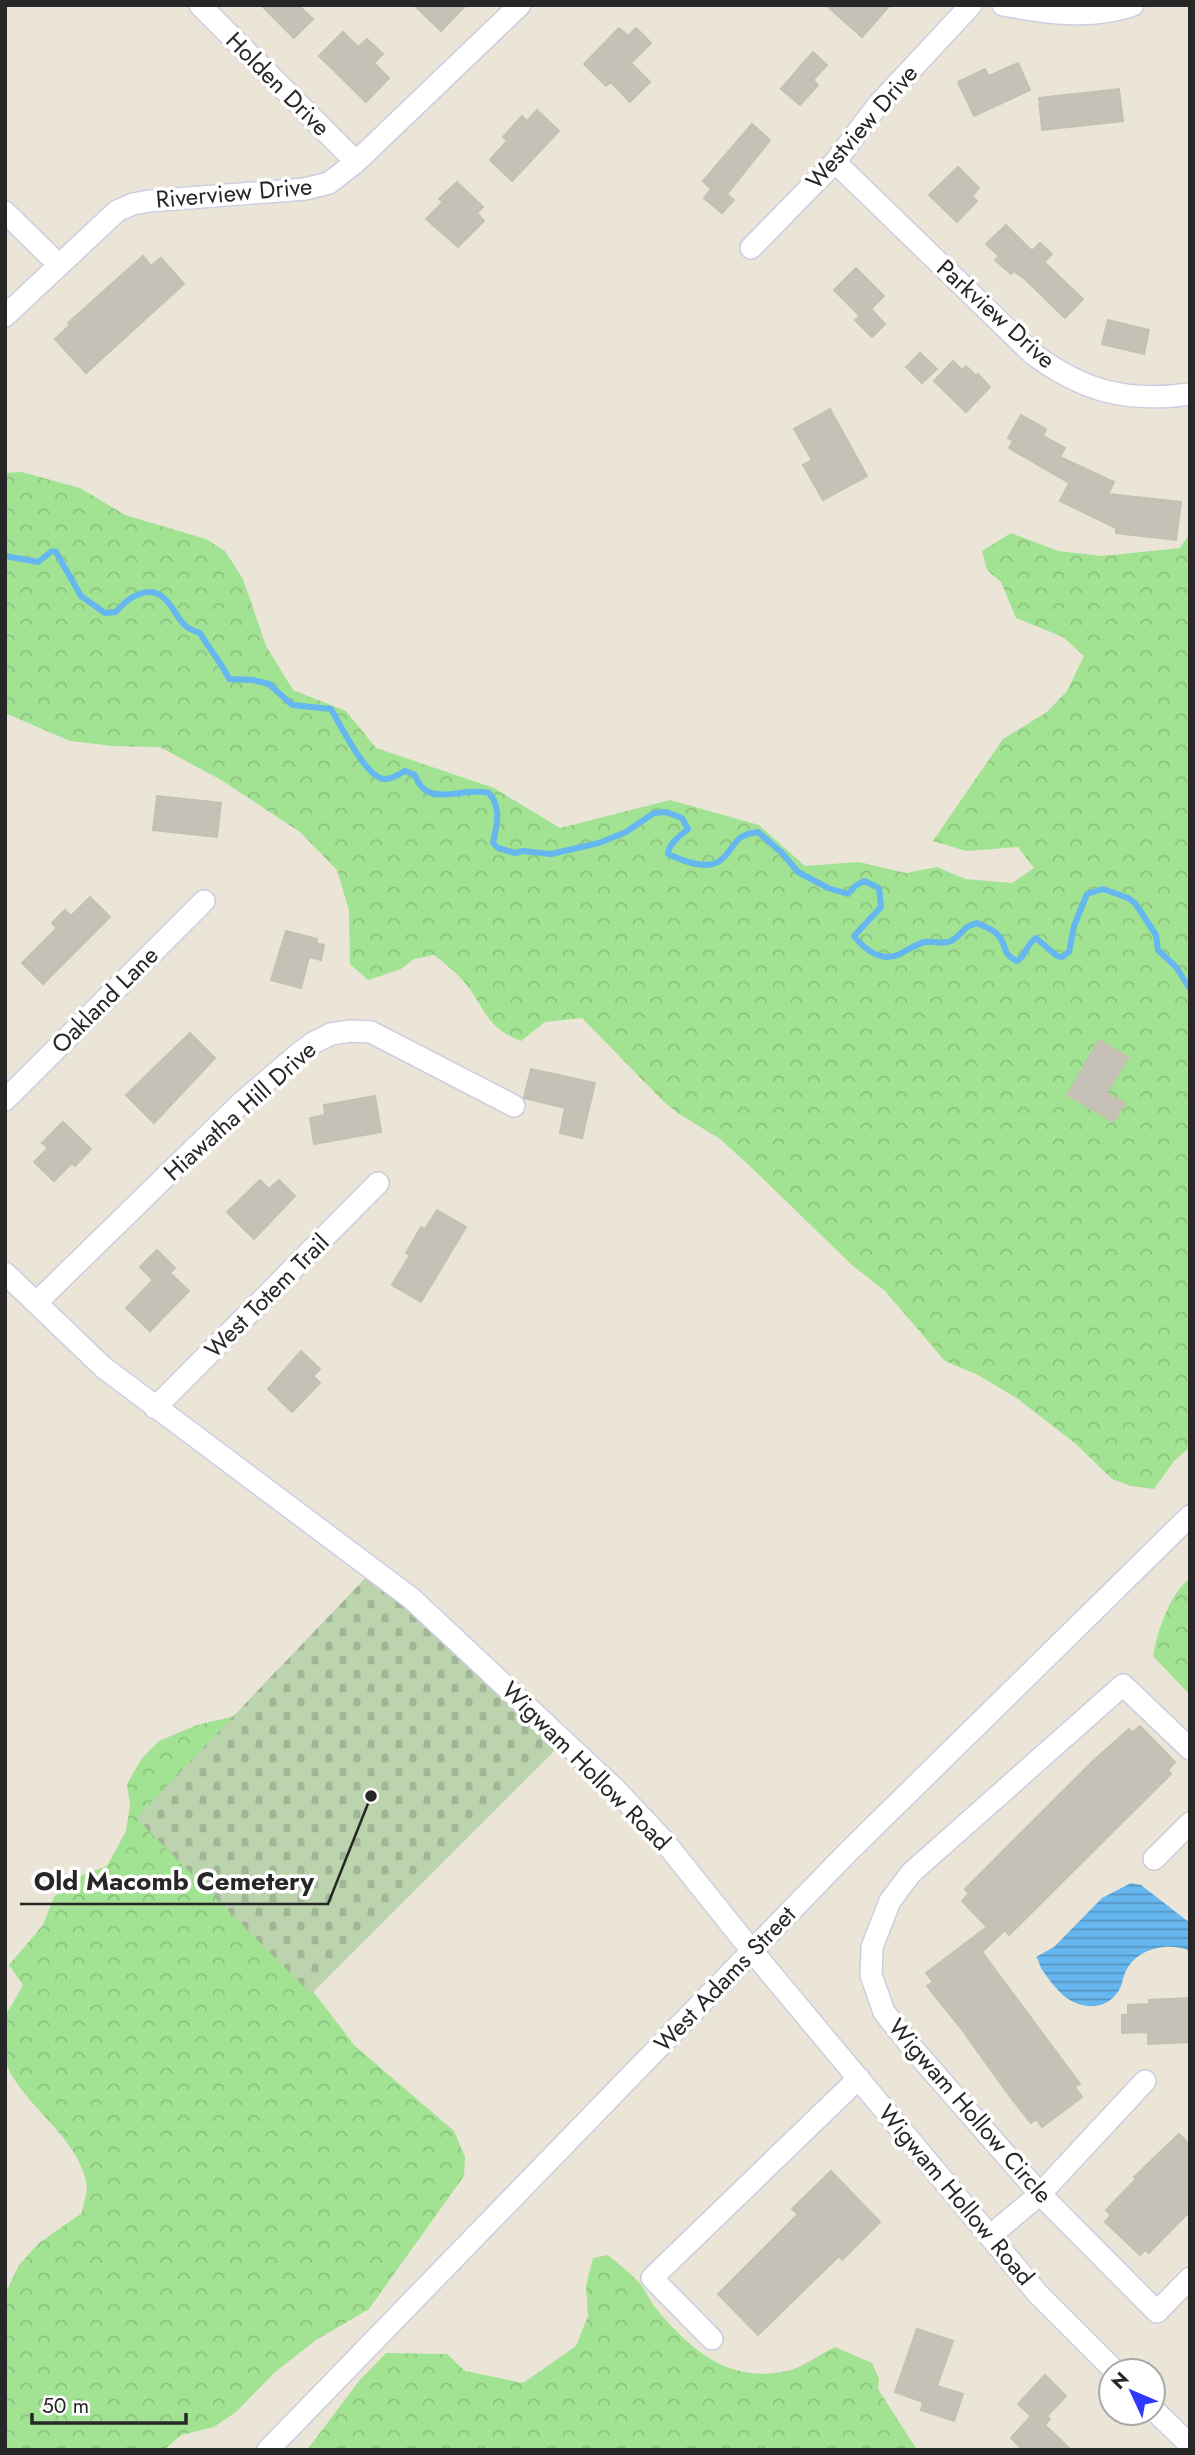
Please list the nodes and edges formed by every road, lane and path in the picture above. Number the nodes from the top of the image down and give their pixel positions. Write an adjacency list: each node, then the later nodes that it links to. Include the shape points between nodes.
1 (200, 5): 6 (street, Holden Drive)
2 (520, 5): 6 (street, Riverview Drive)
3 (971, 5): 7 (street, Westview Drive, via 877,106)
4 (1003, 5): 5 (street, via 1069,14 1102,13)
5 (1133, 5)
6 (356, 162): 10 (street, Riverview Drive, via 317,187 132,204 117,211)
7 (835, 162): 9 (street, Westview Drive); 12 (street, Parkview Drive, via 1055,370 1093,388 1134,397)
8 (5, 212): 10 (street)
9 (751, 248)
10 (59, 265): 11 (street, Riverview Drive)
11 (5, 316)
12 (1190, 394)
13 (204, 901): 14 (street, Oakland Lane)
14 (5, 1100)
15 (514, 1106): 18 (street, Hiawatha Hill Drive, via 371,1032 331,1034 297,1055 241,1103)
16 (377, 1183): 19 (street, West Totem Trail)
17 (5, 1273): 18 (street, Wigwam Hollow Road)
18 (36, 1303): 19 (street, Wigwam Hollow Road, via 103,1367)
19 (155, 1408): 24 (street, Wigwam Hollow Road, via 411,1598 616,1790 664,1841)
20 (1190, 1516): 24 (street, West Adams Street)
21 (1190, 1749): 27 (street, Wigwam Hollow Circle, via 1123,1685 911,1873 890,1901 872,1947 871,1975 884,2012)
22 (1190, 1823): 23 (street)
23 (1154, 1859)
24 (752, 1951): 25 (street, Wigwam Hollow Road); 34 (street, West Adams Street)
25 (859, 2078): 28 (street, Wigwam Hollow Road); 30 (street, via 652,2278)
26 (1145, 2081): 27 (street)
27 (1040, 2194): 28 (street); 29 (street, Wigwam Hollow Circle, via 1157,2312)
28 (990, 2236): 31 (street, Wigwam Hollow Road, via 1038,2294)
29 (1190, 2278)
30 (712, 2339)
31 (1101, 2357)
32 (1167, 2423): 33 (street)
33 (1190, 2445)
34 (268, 2450)

